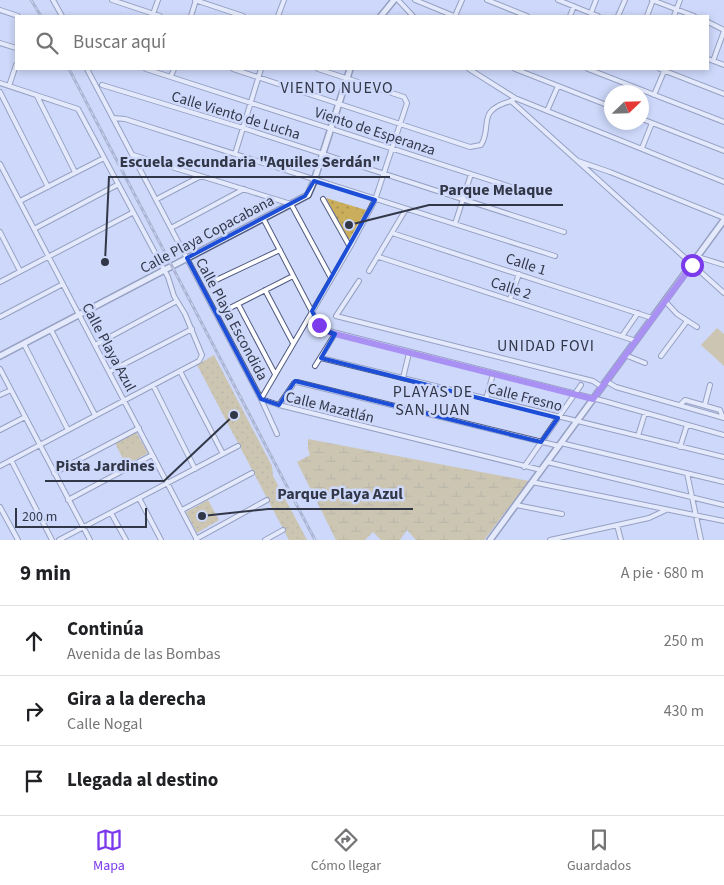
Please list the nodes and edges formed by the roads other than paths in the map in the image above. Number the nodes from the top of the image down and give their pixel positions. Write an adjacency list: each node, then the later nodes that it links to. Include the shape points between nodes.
1 (53, 0): 26 (street)
2 (112, 0): 19 (street)
3 (129, 0): 19 (street)
4 (158, 0): 24 (street)
5 (195, 0): 28 (street); 29 (street)
6 (277, 0): 17 (street)
7 (394, 0): 31 (street)
8 (398, 0): 32 (street)
9 (415, 0): 33 (street)
10 (462, 0): 34 (street)
11 (487, 0): 35 (street)
12 (558, 0): 18 (street)
13 (596, 0): 23 (street)
14 (625, 0): 38 (street)
15 (653, 0): 21 (street); 39 (street)
16 (680, 0): 21 (street)
17 (283, 1): 30 (street)
18 (567, 2): 20 (street)
19 (127, 5): 24 (street)
20 (574, 6): 23 (street); 36 (street)
21 (676, 9): 40 (street); 41 (street)
22 (0, 10): 25 (street)
23 (591, 13): 37 (street)
24 (153, 14): 27 (street)
25 (15, 15)
26 (61, 15)
27 (156, 15)
28 (191, 15)
29 (240, 15)
30 (278, 15)
31 (382, 15)
32 (412, 15)
33 (452, 15)
34 (454, 15)
35 (524, 15)
36 (570, 15)
37 (596, 15)
38 (618, 15)
39 (647, 15)
40 (674, 15)
41 (691, 15)
42 (709, 22): 43 (street)
43 (724, 30): 47 (street)
44 (0, 43): 45 (street)
45 (15, 48)
46 (709, 59): 47 (street)
47 (713, 61): 48 (street)
48 (724, 65)
49 (15, 68): 67 (street)
50 (89, 70): 78 (street, Calle Playa Escondida)
51 (150, 70): 62 (street, Viento de Esperanza)
52 (174, 70): 62 (street)
53 (236, 70): 63 (street)
54 (261, 70): 63 (street)
55 (321, 70): 64 (street)
56 (350, 70): 64 (street, Calle Playa Copacabana)
57 (470, 70): 73 (street)
58 (518, 70): 68 (street)
59 (591, 70): 72 (street)
60 (663, 70): 72 (street)
61 (665, 70): 70 (street)
62 (171, 76): 74 (street, Viento de Esperanza)
63 (258, 78): 74 (street); 75 (street)
64 (347, 78): 75 (street, Calle Playa Copacabana); 81 (street, via 406,99)
65 (0, 83): 67 (street)
66 (102, 85): 83 (street, Calle Viento de Lucha)
67 (9, 86): 71 (street)
68 (558, 86): 76 (street); 77 (street)
69 (0, 92): 103 (street)
70 (724, 94)
71 (37, 95): 91 (street, via 78,109); 94 (street)
72 (654, 95): 80 (street)
73 (513, 99): 77 (street); 81 (street, via 495,108 485,125 481,146 470,147); 92 (street)
74 (250, 103): 83 (street); 84 (street, Viento de Esperanza)
75 (340, 103): 81 (street); 84 (street, Calle Playa Copacabana)
76 (604, 104)
77 (547, 111): 86 (street)
78 (113, 118): 88 (street); 90 (street, Calle Playa Escondida)
79 (649, 122): 82 (street)
80 (724, 122)
81 (400, 123): 85 (street)
82 (652, 123): 86 (street); 87 (street)
83 (243, 128): 88 (street); 89 (street, Calle Viento de Lucha)
84 (331, 129): 85 (street, Viento de Esperanza); 89 (street, Calle Playa Copacabana)
85 (391, 148): 96 (street); 97 (street, Viento de Esperanza)
86 (642, 148): 101 (street)
87 (724, 151)
88 (235, 154): 100 (street)
89 (323, 154): 96 (street, Calle Viento de Lucha); 100 (street, Calle Playa Copacabana)
90 (133, 155): 98 (street); 106 (street, Calle Playa Escondida)
91 (104, 158): 94 (street); 102 (street)
92 (576, 160): 115 (street); 129 (street)
93 (0, 164): 95 (street, Calle Playa Azul)
94 (76, 172): 103 (street)
95 (6, 174): 99 (street); 110 (street, Calle Playa Azul)
96 (383, 174): 108 (street, Calle Viento de Lucha); 109 (street)
97 (471, 174): 104 (street, Viento de Esperanza); 108 (street)
98 (201, 176): 105 (street); 106 (street)
99 (0, 177)
100 (314, 181): 109 (street); 111 (street, Calle Playa Copacabana, via 308,194)
101 (724, 182)
102 (117, 185): 113 (street); 118 (street)
103 (48, 187): 110 (street)
104 (512, 187)
105 (244, 189): 111 (street); 117 (street)
106 (157, 199): 117 (street, Calle Playa Escondida)
107 (323, 199): 122 (street)
108 (463, 199): 116 (street); 120 (street, Calle Viento de Lucha)
109 (374, 200): 112 (street); 122 (street)
110 (20, 202): 118 (street, Calle Playa Azul)
111 (291, 204): 114 (street, Calle Playa Copacabana); 136 (street)
112 (406, 209): 116 (street); 121 (street)
113 (132, 213): 124 (street); 132 (street)
114 (263, 218): 123 (street); 128 (street, Calle Playa Copacabana)
115 (724, 219): 127 (street)
116 (455, 224): 125 (street)
117 (172, 228): 128 (street, Calle Playa Escondida)
118 (34, 229): 124 (street, Calle Playa Azul)
119 (0, 232): 131 (street)
120 (564, 232)
121 (392, 233): 126 (street); 134 (street, Calle 1)
122 (350, 247): 136 (street)
123 (280, 250): 135 (street); 139 (street)
124 (49, 256): 131 (street); 140 (street, Calle Playa Azul)
125 (555, 256)
126 (379, 257): 133 (street); 143 (street, Calle 2)
127 (698, 257): 129 (street); 130 (street)
128 (187, 258): 132 (street, Calle Playa Copacabana); 184 (street, Calle Playa Escondida)
129 (692, 265): 142 (street); 145 (street)
130 (724, 266)
131 (20, 271): 138 (street)
132 (164, 271): 144 (street); 150 (street, Calle Playa Copacabana)
133 (369, 271)
134 (519, 274): 143 (street); 149 (street, Calle 1)
135 (294, 276): 141 (street); 148 (street)
136 (332, 278): 148 (street)
137 (359, 281): 180 (street, via 336,316 593,381)
138 (0, 282)
139 (212, 282)
140 (63, 284): 150 (street, Calle Playa Azul); 151 (street)
141 (265, 290): 146 (street); 160 (street)
142 (724, 293)
143 (510, 299): 158 (street, Calle 2)
144 (177, 301): 155 (street); 162 (street)
145 (665, 301): 152 (street); 153 (street)
146 (238, 304): 147 (street); 173 (street)
147 (226, 310)
148 (312, 311): 157 (street, via 321,329); 160 (street)
149 (638, 313): 152 (street, Calle 1); 158 (street)
150 (79, 315): 156 (street, Calle Playa Copacabana); 162 (street, Calle Playa Azul)
151 (0, 317)
152 (652, 318): 159 (street)
153 (687, 322): 154 (street); 166 (street)
154 (697, 327)
155 (192, 329): 171 (street, via 202,355); 172 (street)
156 (51, 330): 161 (street, Calle Playa Copacabana); 192 (street)
157 (335, 334): 163 (street); 167 (street)
158 (622, 336): 159 (street, Calle 2)
159 (636, 341): 165 (street)
160 (293, 343): 173 (street)
161 (24, 344): 164 (street, Calle Playa Copacabana); 200 (street)
162 (95, 345): 172 (street, Calle Playa Azul)
163 (410, 353): 174 (street); 175 (street)
164 (0, 356)
165 (624, 356): 168 (street); 176 (street)
166 (661, 356)
167 (320, 358): 169 (street); 175 (street, Calle Fresno)
168 (645, 363)
169 (315, 366)
170 (0, 370): 181 (street)
171 (180, 371): 177 (street); 209 (street)
172 (109, 372): 187 (street, Calle Playa Azul)
173 (275, 374): 184 (street)
174 (493, 374): 182 (street); 185 (street)
175 (403, 378): 185 (street, Calle Fresno)
176 (606, 381): 180 (street); 189 (street, via 616,387)
177 (153, 385): 187 (street); 216 (street)
178 (581, 385): 182 (street)
179 (710, 385): 188 (street)
180 (602, 387): 186 (street)
181 (11, 390): 183 (street); 193 (street)
182 (574, 394): 186 (street); 194 (street)
183 (0, 396)
184 (261, 398): 190 (street, Calle Mazatlán); 201 (street, Calle Playa Escondida)
185 (486, 399): 194 (street, Calle Fresno)
186 (593, 399): 191 (street); 196 (street)
187 (124, 400): 192 (street); 198 (street, Calle Playa Azul)
188 (705, 404): 189 (street, via 685,400); 195 (street, via 720,410)
189 (680, 405): 195 (street)
190 (279, 406): 204 (street, via 297,382); 215 (street, Calle Mazatlán)
191 (645, 413): 197 (street); 203 (street)
192 (95, 415): 200 (street)
193 (25, 417): 199 (street); 206 (street)
194 (558, 418): 196 (street, Calle Fresno); 204 (street)
195 (723, 418)
196 (576, 422): 203 (street, Calle Fresno); 205 (street)
197 (687, 425): 202 (street); 208 (street)
198 (139, 428): 210 (street, Calle Playa Azul); 218 (street)
199 (0, 430)
200 (68, 430): 206 (street)
201 (277, 434)
202 (724, 435)
203 (638, 436): 208 (street, Calle Fresno)
204 (541, 442): 205 (street); 215 (street)
205 (560, 445): 213 (street); 220 (street)
206 (40, 446): 212 (street); 218 (street)
207 (238, 446): 209 (street)
208 (680, 446): 211 (street, Calle Fresno)
209 (223, 454): 216 (street)
210 (152, 455): 221 (street, Calle Playa Azul); 226 (street)
211 (724, 457)
212 (11, 460): 214 (street); 242 (street)
213 (547, 462): 217 (street); 225 (street)
214 (0, 466)
215 (524, 467): 217 (street, Calle Mazatlán)
216 (196, 469): 221 (street)
217 (541, 470): 222 (street)
218 (54, 472): 226 (street)
219 (252, 473): 231 (street)
220 (687, 473): 223 (street); 225 (street)
221 (167, 482): 224 (street); 231 (street, Calle Playa Azul)
222 (532, 482): 228 (street); 232 (street)
223 (724, 482)
224 (139, 498): 233 (street); 246 (street)
225 (692, 498): 229 (street); 235 (street)
226 (68, 500): 238 (street)
227 (267, 500): 240 (street)
228 (516, 505): 234 (street); 248 (street)
229 (724, 505)
230 (0, 507): 241 (street)
231 (182, 510): 240 (street, Calle Playa Azul)
232 (666, 510): 235 (street); 237 (street, via 649,518)
233 (111, 512): 238 (street); 245 (street)
234 (562, 514)
235 (695, 516): 236 (street); 251 (street)
236 (724, 521)
237 (617, 525): 249 (street); 250 (street)
238 (83, 528): 243 (street); 244 (street)
239 (283, 530): 247 (street)
240 (197, 539)
241 (18, 540)
242 (52, 540)
243 (59, 540)
244 (90, 540)
245 (126, 540)
246 (161, 540)
247 (265, 540)
248 (490, 540)
249 (550, 540)
250 (620, 540)
251 (701, 540)

